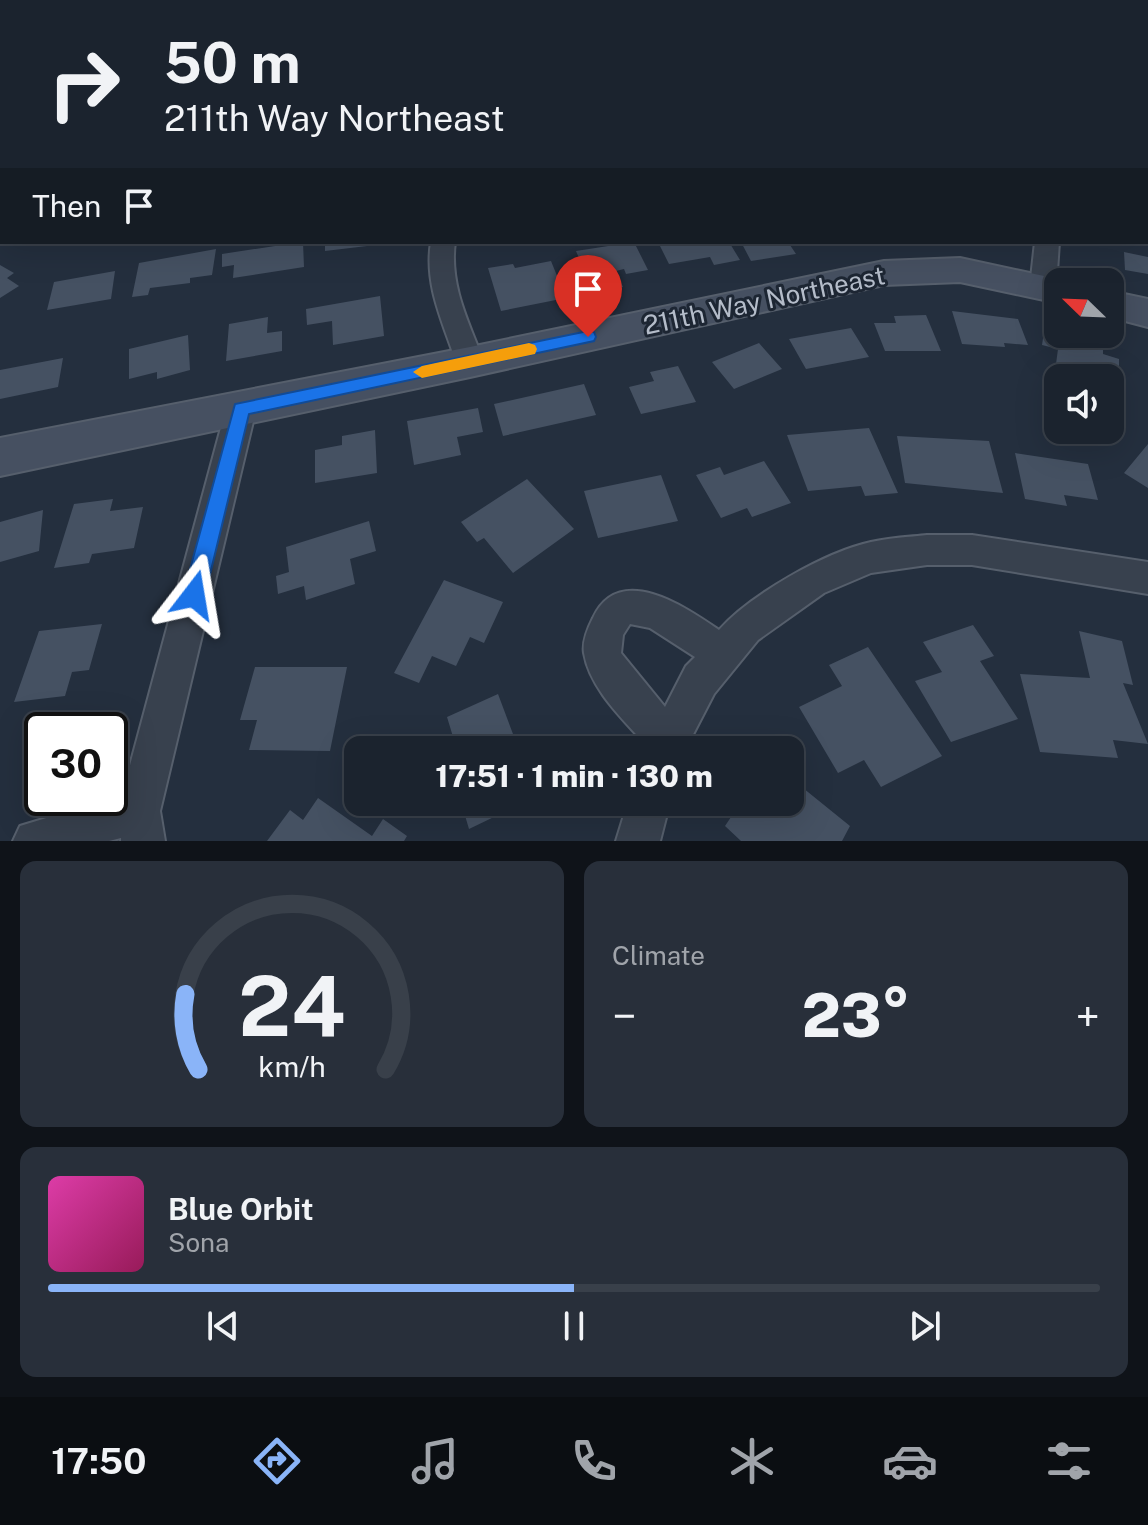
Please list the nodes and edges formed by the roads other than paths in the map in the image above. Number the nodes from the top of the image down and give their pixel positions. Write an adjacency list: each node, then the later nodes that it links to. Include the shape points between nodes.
1 (442, 244): 7 (street, via 440,273)
2 (1047, 244): 3 (street)
3 (1049, 268)
4 (1044, 288): 7 (street, 211th Way Northeast, via 960,270 884,273)
5 (1124, 307): 6 (street)
6 (1148, 313)
7 (470, 362): 8 (street, 211th Way Northeast)
8 (241, 409): 9 (street, 211th Way Northeast); 15 (street)
9 (0, 457)
10 (1148, 578): 11 (street, via 972,550 869,558 812,582 745,628)
11 (722, 654): 12 (street, via 642,606 623,606 610,618 603,638 605,660); 13 (street, via 700,680)
12 (660, 736)
13 (670, 736)
14 (645, 816): 17 (street)
15 (141, 826): 16 (street)
16 (35, 841)
17 (638, 841)

